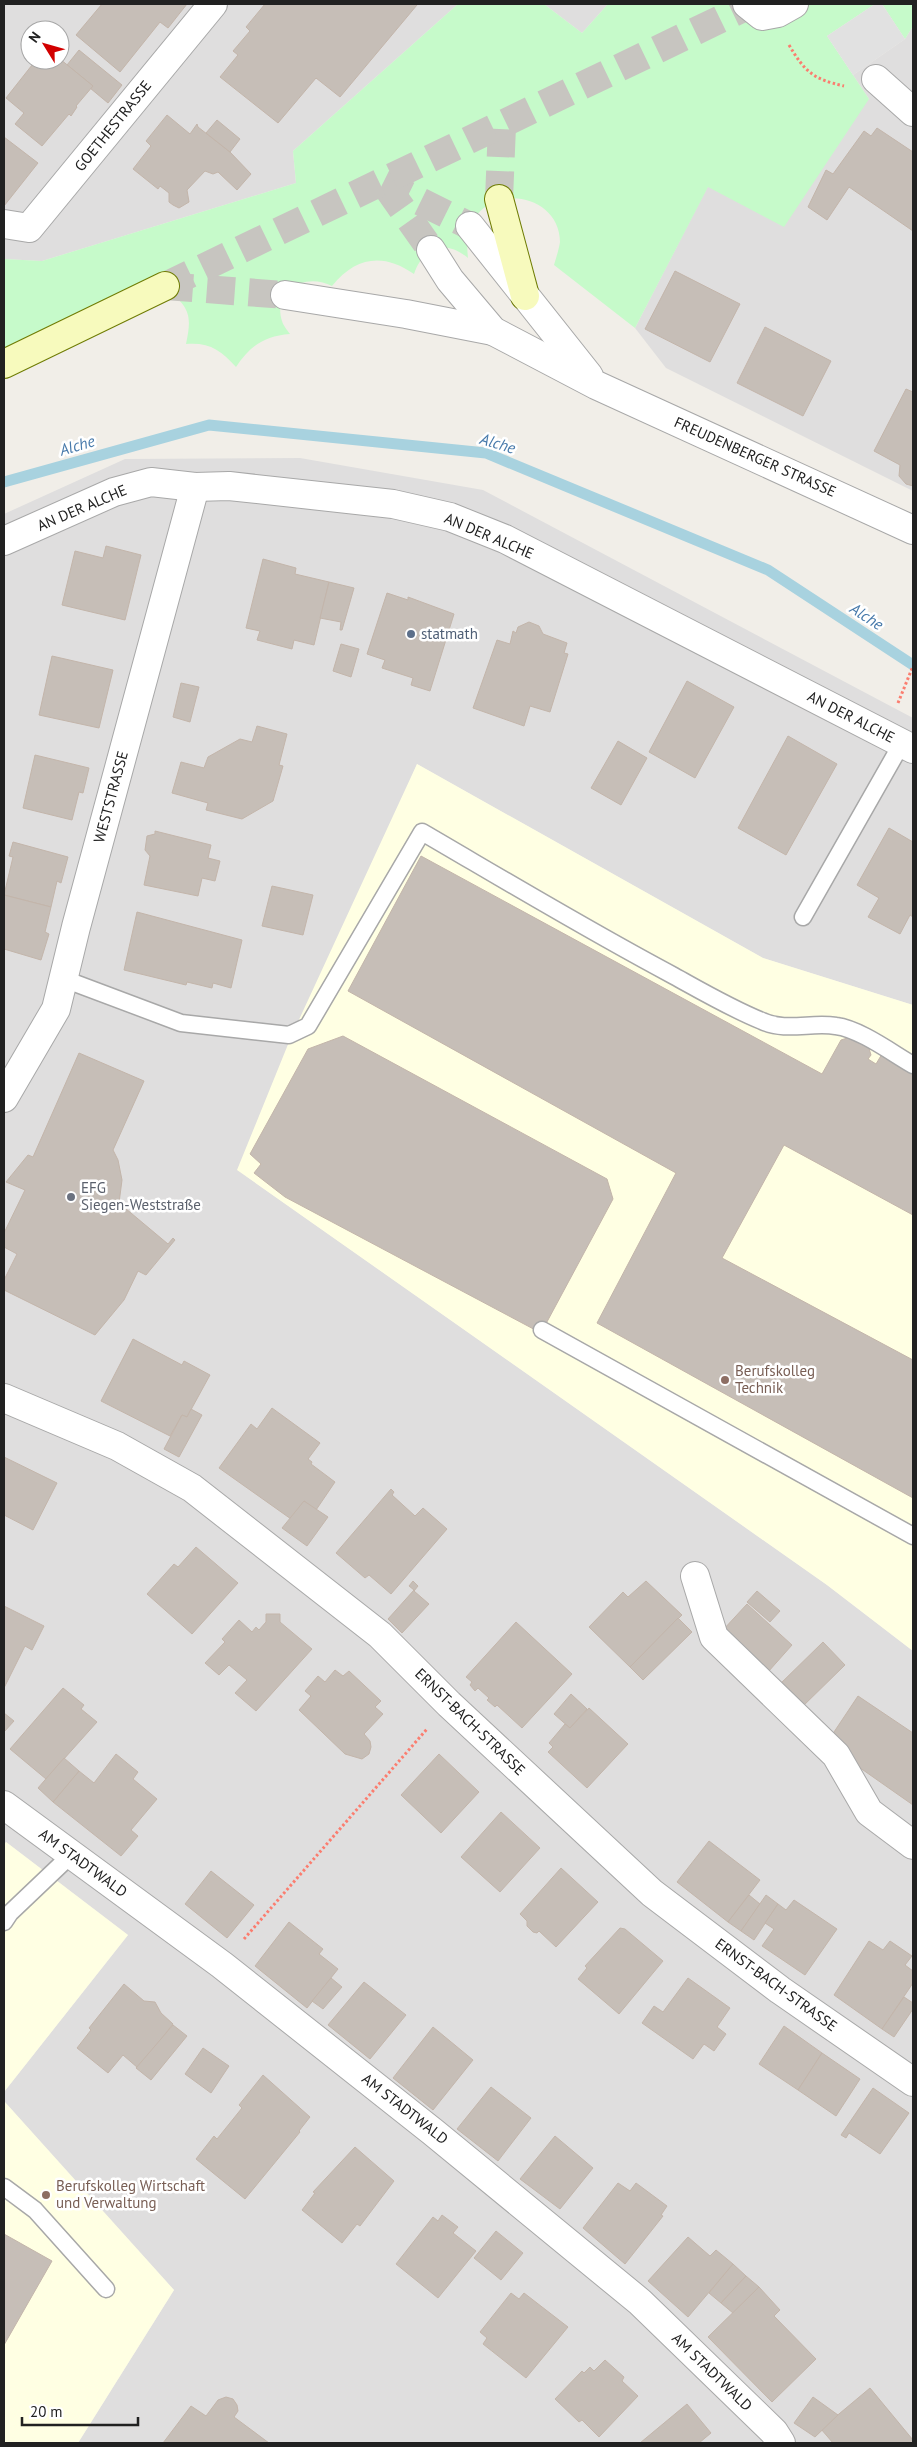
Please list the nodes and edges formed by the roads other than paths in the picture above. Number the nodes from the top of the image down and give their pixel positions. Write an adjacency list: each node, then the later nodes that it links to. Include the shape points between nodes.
1 (213, 4): 7 (street, GOETHESTRASSE, via 29,228)
2 (794, 4): 3 (street, via 778,13)
3 (755, 10)
4 (876, 79): 5 (street)
5 (913, 112)
6 (499, 199): 12 (main road)
7 (4, 224)
8 (470, 226): 12 (street, FREUDENBERGER STRASSE)
9 (431, 250): 13 (street, FREUDENBERGER STRASSE, via 450,280)
10 (165, 286): 14 (main road)
11 (285, 295): 13 (street)
12 (525, 296): 15 (street, FREUDENBERGER STRASSE)
13 (493, 331): 15 (street, FREUDENBERGER STRASSE)
14 (4, 364)
15 (596, 385): 17 (street, FREUDENBERGER STRASSE)
16 (195, 487): 18 (street, AN DER ALCHE, via 151,482 114,492); 19 (street, AN DER ALCHE, via 229,486 393,504 450,517 505,539); 21 (street, WESTSTRASSE)
17 (913, 530)
18 (4, 541)
19 (908, 746): 20 (lane)
20 (803, 917)
21 (64, 980): 22 (lane, via 181,1023 289,1035 308,1026 422,832 622,949 746,1014 783,1026 838,1026); 23 (street, WESTSTRASSE, via 56,1009)
22 (913, 1065)
23 (4, 1098)
24 (542, 1330): 26 (lane)
25 (4, 1398): 32 (street, ERNST-BACH-STRASSE, via 117,1446 192,1488 380,1635 449,1704 652,1893 780,1990)
26 (913, 1536)
27 (696, 1576): 29 (street, via 714,1637 836,1755 869,1812)
28 (4, 1805): 30 (street, AM STADTWALD)
29 (913, 1845)
30 (72, 1854): 31 (lane); 35 (street, AM STADTWALD, via 222,1965 378,2088 640,2302 774,2432)
31 (4, 1922)
32 (913, 2082)
33 (4, 2187): 34 (lane, via 36,2210)
34 (106, 2289)
35 (781, 2443)

